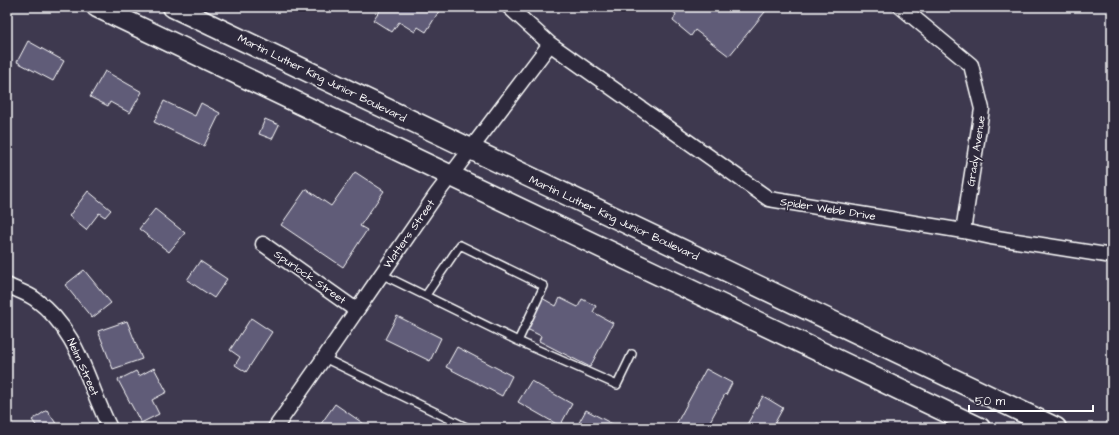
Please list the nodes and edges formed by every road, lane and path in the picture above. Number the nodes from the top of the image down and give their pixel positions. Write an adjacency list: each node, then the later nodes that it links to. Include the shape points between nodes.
1 (97, 7): 5 (main road)
2 (173, 7): 7 (main road, Martin Luther King Junior Boulevard)
3 (509, 7): 6 (street, Spider Webb Drive)
4 (902, 7): 9 (street, Grady Avenue, via 971,65 982,109)
5 (123, 13): 8 (main road)
6 (550, 44): 7 (street, Watters Street); 9 (street, Spider Webb Drive, via 769,199)
7 (471, 150): 8 (street, Watters Street); 23 (main road, Martin Luther King Junior Boulevard)
8 (450, 175): 12 (street, Watters Street); 22 (main road)
9 (964, 231): 11 (street, Spider Webb Drive)
10 (263, 244): 15 (street, Spurlock Street)
11 (1112, 256)
12 (381, 274): 14 (lane); 15 (street, Watters Street)
13 (7, 285): 19 (street, Nelm Street, via 33,298 50,312 67,332)
14 (426, 295): 16 (lane); 16 (lane, via 460,245 544,286)
15 (356, 310): 18 (street, Watters Street)
16 (518, 340): 17 (lane, via 617,385)
17 (632, 354)
18 (324, 358): 20 (street, Watters Street); 21 (lane)
19 (110, 428)
20 (275, 428)
21 (468, 428)
22 (980, 428)
23 (1056, 428)

